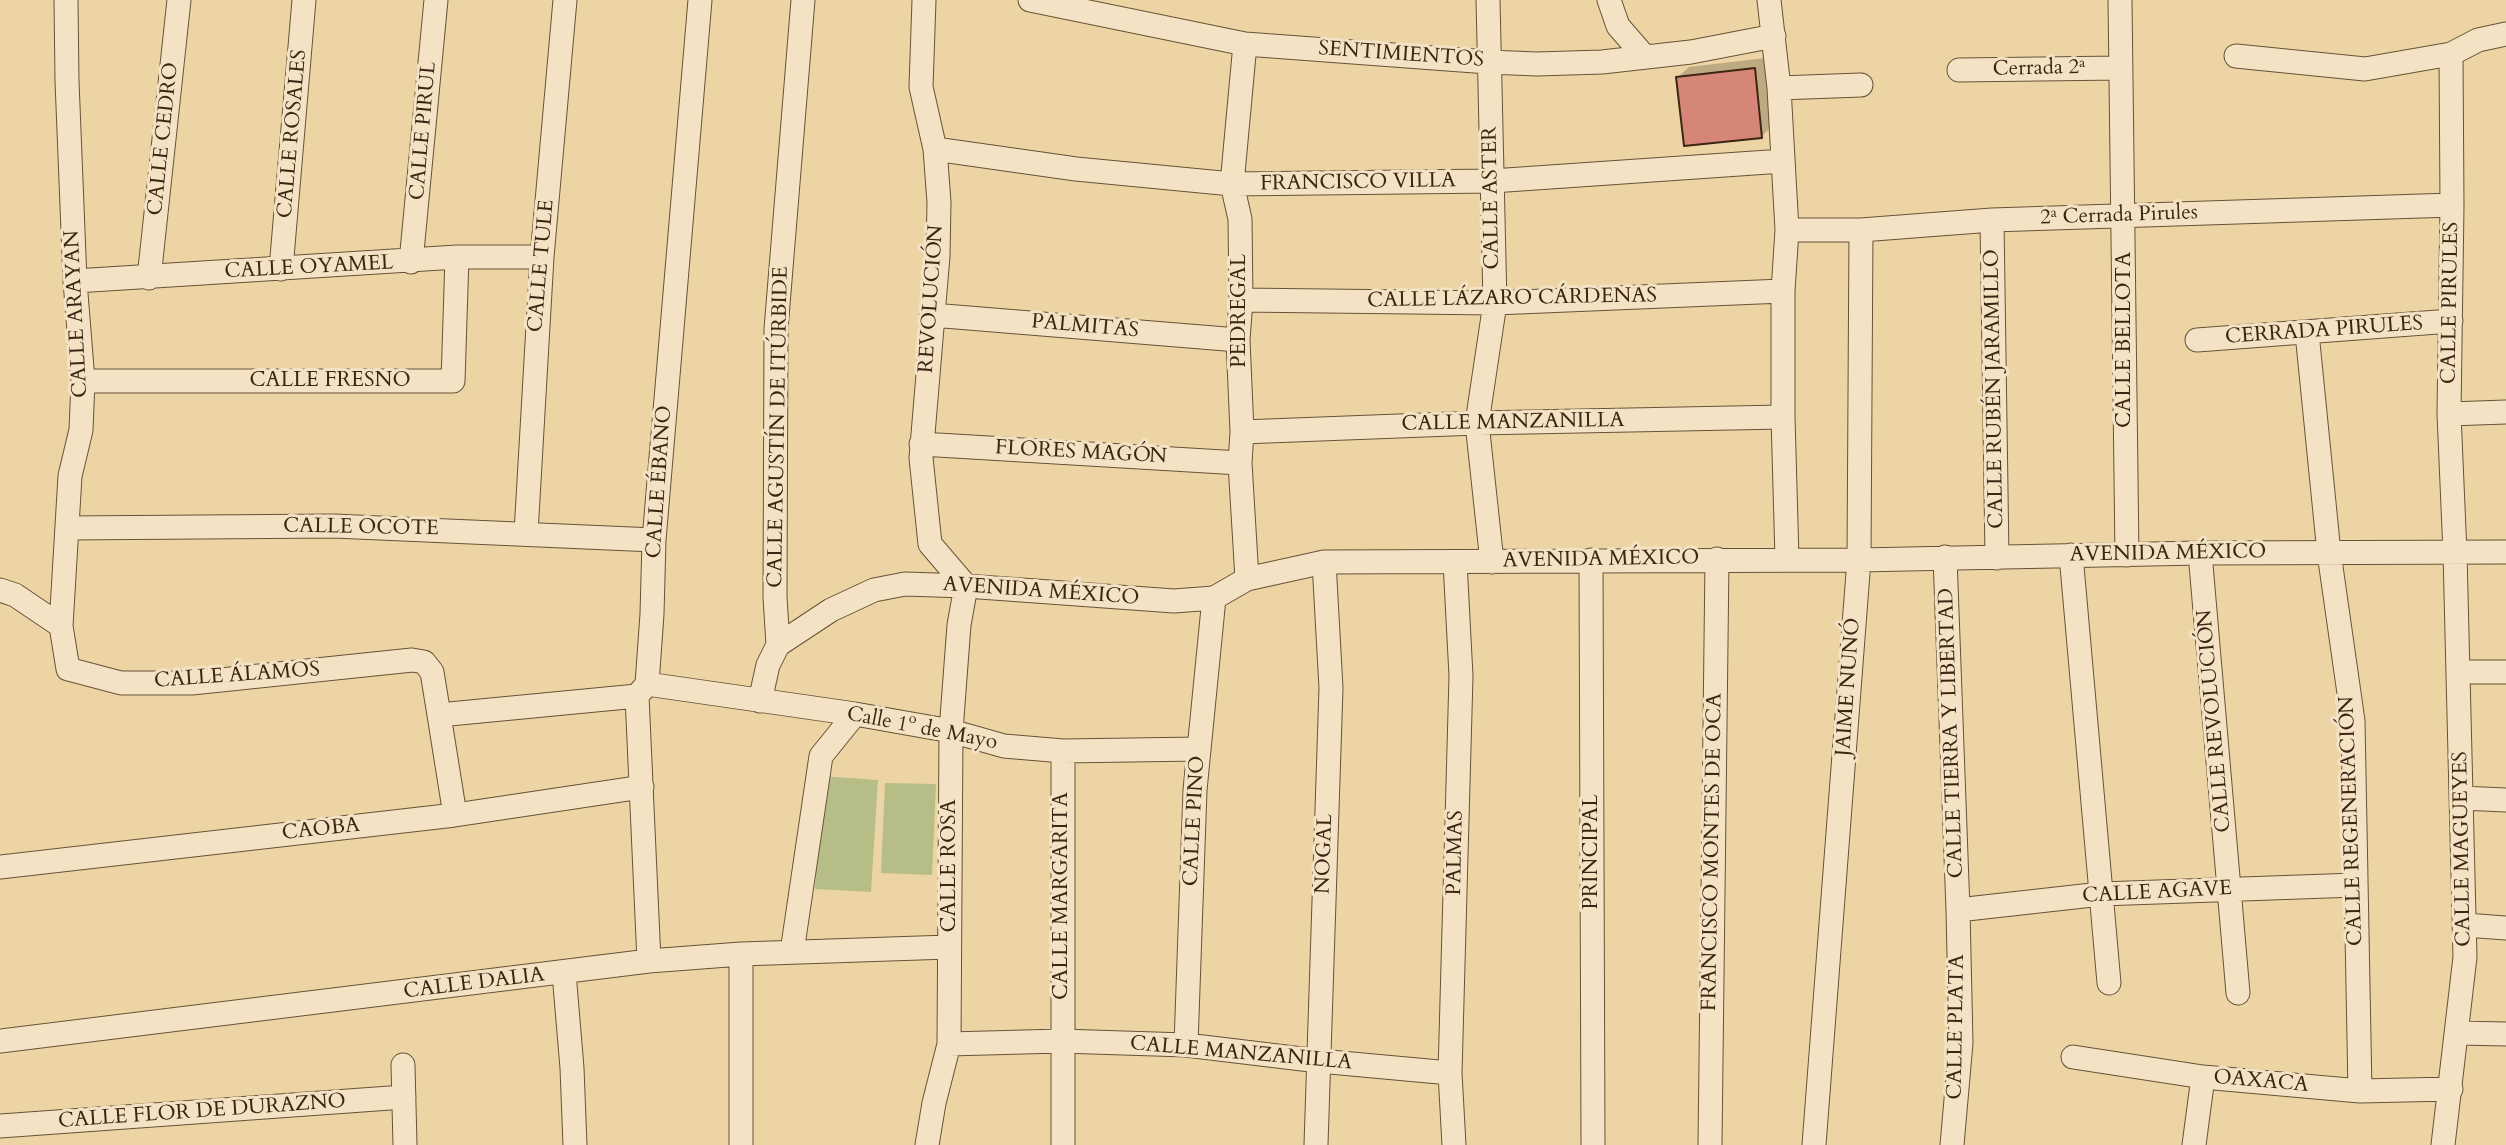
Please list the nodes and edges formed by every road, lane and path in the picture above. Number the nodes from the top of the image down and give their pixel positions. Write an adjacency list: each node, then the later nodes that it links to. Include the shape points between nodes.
1 (66, 0): 39 (street, CALLE ARAYAN)
2 (178, 0): 38 (street, CALLE CEDRO)
3 (304, 0): 37 (street, CALLE ROSALES)
4 (436, 0): 36 (street, CALLE PIRUL)
5 (565, 0): 35 (street, CALLE TULE)
6 (700, 0): 58 (street, CALLE ÉBANO)
7 (803, 0): 79 (street, CALLE AGUSTÍN DE ITÚRBIDE, via 776,329)
8 (924, 0): 25 (street, REVOLUCIÓN, via 921,87)
9 (1030, 0): 16 (street, SENTIMIENTOS)
10 (1488, 0): 20 (street, CALLE ASTER)
11 (1609, 0): 19 (street, via 1618,26)
12 (1769, 0): 15 (street)
13 (2120, 0): 21 (street, CALLE BELLOTA)
14 (2506, 34): 17 (street, via 2478,40)
15 (1774, 36): 19 (street, SENTIMIENTOS); 24 (street)
16 (1245, 44): 20 (street, SENTIMIENTOS); 28 (street, PEDREGAL)
17 (2451, 54): 18 (street, via 2365,69); 29 (street, CALLE PIRULES)
18 (2236, 56)
19 (1645, 57): 20 (street, SENTIMIENTOS, via 1602,62)
20 (1488, 62): 27 (street, CALLE ASTER)
21 (2120, 68): 22 (street, Cerrada 2ª); 30 (street, CALLE BELLOTA)
22 (1959, 70)
23 (1861, 85): 24 (street)
24 (1779, 88): 26 (street)
25 (935, 149): 28 (street, FRANCISCO VILLA); 43 (street, REVOLUCIÓN, via 939,202)
26 (1783, 161): 27 (street, FRANCISCO VILLA); 32 (street)
27 (1492, 181): 28 (street, FRANCISCO VILLA); 42 (street, CALLE ASTER)
28 (1232, 184): 41 (street, PEDREGAL, via 1240,219)
29 (2452, 205): 30 (street, 2ª Cerrada Pirules); 44 (street, CALLE PIRULES)
30 (2124, 216): 31 (street, 2ª Cerrada Pirules); 64 (street, CALLE BELLOTA)
31 (1992, 220): 33 (street, 2ª Cerrada Pirules); 66 (street, CALLE RUBÉN JARAMILLO)
32 (1787, 230): 33 (street, 2ª Cerrada Pirules); 40 (street)
33 (1861, 230): 70 (street, JAIME NUNÓ)
34 (457, 257): 35 (street, CALLE OYAMEL); 36 (street, CALLE OYAMEL); 48 (street, CALLE FRESNO, via 453,382)
35 (542, 257): 57 (street, CALLE TULE)
36 (411, 262): 37 (street, CALLE OYAMEL)
37 (281, 269): 38 (street, CALLE OYAMEL)
38 (149, 278): 39 (street, CALLE OYAMEL)
39 (75, 281): 48 (street, CALLE ARAYAN)
40 (1783, 291): 42 (street, CALLE LÁZARO CÁRDENAS); 51 (street)
41 (1241, 300): 42 (street, CALLE LÁZARO CÁRDENAS); 46 (street, PEDREGAL)
42 (1494, 303): 52 (street, CALLE ASTER)
43 (932, 315): 46 (street, PALMITAS); 54 (street, REVOLUCIÓN)
44 (2451, 321): 45 (street, CERRADA PIRULES); 50 (street, CALLE PIRULES)
45 (2307, 334): 47 (street, CERRADA PIRULES); 61 (street, CALLE REGENERACIÓN)
46 (1238, 340): 53 (street, PEDREGAL)
47 (2197, 340)
48 (83, 382): 56 (street, CALLE ARAYAN)
49 (2506, 412): 50 (street)
50 (2449, 414): 62 (street, CALLE PIRULES)
51 (1783, 417): 52 (street, CALLE MANZANILLA); 68 (street)
52 (1477, 423): 53 (street, CALLE MANZANILLA); 73 (street, CALLE ASTER)
53 (1242, 432): 55 (street, PEDREGAL)
54 (921, 444): 55 (street, FLORES MAGÓN); 75 (street, REVOLUCIÓN, via 930,544)
55 (1240, 463): 74 (street, PEDREGAL)
56 (67, 528): 57 (street, CALLE OCOTE, via 334,526); 78 (street, CALLE ARAYAN)
57 (526, 533): 58 (street, CALLE OCOTE)
58 (654, 540): 82 (street, CALLE ÉBANO)
59 (2506, 552): 62 (street, AVENIDA MÉXICO)
60 (2200, 553): 61 (street, AVENIDA MÉXICO); 64 (street, AVENIDA MÉXICO); 95 (street, CALLE REVOLUCIÓN)
61 (2329, 553): 62 (street, AVENIDA MÉXICO); 94 (street, CALLE REGENERACIÓN, via 2353,722)
62 (2455, 553): 80 (street, CALLE MAGUEYES)
63 (2071, 555): 64 (street, AVENIDA MÉXICO); 66 (street, AVENIDA MÉXICO); 96 (street)
64 (2127, 555)
65 (1945, 557): 66 (street, AVENIDA MÉXICO); 70 (street, AVENIDA MÉXICO); 97 (street, CALLE TIERRA Y LIBERTAD)
66 (1997, 558)
67 (1717, 559): 68 (street, AVENIDA MÉXICO); 69 (street, AVENIDA MÉXICO); 130 (street, FRANCISCO MONTES DE OCA)
68 (1787, 559): 70 (street, AVENIDA MÉXICO)
69 (1591, 560): 73 (street, AVENIDA MÉXICO); 129 (street, PRINCIPAL)
70 (1859, 560): 131 (street, JAIME NUNÓ)
71 (1324, 562): 72 (street, AVENIDA MÉXICO); 74 (street, AVENIDA MÉXICO); 114 (street, NOGAL, via 1331,688)
72 (1455, 562): 73 (street, AVENIDA MÉXICO); 116 (street, PALMAS, via 1461,676)
73 (1492, 562)
74 (1247, 579): 77 (street, AVENIDA MÉXICO)
75 (966, 586): 77 (street, AVENIDA MÉXICO, via 1174,601); 79 (street, AVENIDA MÉXICO, via 905,584 874,590 831,610); 86 (street, CALLE ROSA, via 958,625)
76 (0, 590): 78 (street)
77 (1214, 598): 87 (street, CALLE PINO)
78 (61, 626): 85 (street, CALLE ÁLAMOS, via 68,669 121,683 192,683 424,662 432,672)
79 (778, 645): 83 (street, via 768,664)
80 (2458, 672): 81 (street); 90 (street, CALLE MAGUEYES)
81 (2506, 672)
82 (642, 690): 83 (street, Calle 1º de Mayo); 85 (street); 89 (street, CALLE ÉBANO)
83 (760, 701): 84 (street, Calle 1º de Mayo)
84 (855, 714): 86 (street, Calle 1º de Mayo); 101 (street, via 821,756)
85 (439, 715): 92 (street, CALLE ÁLAMOS)
86 (951, 731): 88 (street, Calle 1º de Mayo, via 1004,746); 100 (street, CALLE ROSA)
87 (1199, 749): 88 (street, Calle 1º de Mayo); 112 (street, CALLE PINO)
88 (1063, 751): 110 (street, CALLE MARGARITA)
89 (642, 787): 92 (street, CAOBA); 103 (street, CALLE ÉBANO)
90 (2462, 798): 91 (street); 98 (street, CALLE MAGUEYES)
91 (2506, 800)
92 (455, 815): 93 (street, CAOBA)
93 (0, 867)
94 (2356, 885): 95 (street, CALLE AGAVE); 119 (street, CALLE REGENERACIÓN)
95 (2230, 890): 96 (street, CALLE AGAVE); 106 (street, CALLE REVOLUCIÓN)
96 (2101, 894): 97 (street, CALLE AGAVE); 105 (street)
97 (1958, 910): 132 (street, CALLE PLATA, via 1961,1043)
98 (2465, 925): 99 (street); 107 (street, CALLE MAGUEYES)
99 (2506, 928)
100 (949, 947): 101 (street, CALLE DALIA); 111 (street, CALLE ROSA)
101 (792, 952): 102 (street, CALLE DALIA)
102 (741, 954): 103 (street, CALLE DALIA); 124 (street)
103 (649, 961): 104 (street, CALLE DALIA)
104 (564, 973): 109 (street, CALLE DALIA); 123 (street)
105 (2109, 984)
106 (2238, 993)
107 (2457, 1034): 108 (street); 118 (street, CALLE MAGUEYES)
108 (2506, 1034)
109 (0, 1041)
110 (1061, 1041): 111 (street, CALLE MANZANILLA); 112 (street, CALLE MANZANILLA); 126 (street, CALLE MARGARITA)
111 (948, 1044): 125 (street, CALLE ROSA)
112 (1186, 1045): 114 (street, CALLE MANZANILLA)
113 (2073, 1057): 117 (street, OAXACA)
114 (1319, 1061): 116 (street, CALLE MANZANILLA); 127 (street, NOGAL)
115 (403, 1065): 120 (street)
116 (1450, 1073): 128 (street, PALMAS)
117 (2203, 1077): 119 (street, OAXACA); 133 (street)
118 (2451, 1089): 119 (street, OAXACA); 134 (street, CALLE MAGUEYES)
119 (2360, 1091)
120 (404, 1097): 121 (street, CALLE FLOR DE DURAZNO); 122 (street)
121 (0, 1126)
122 (405, 1145)
123 (575, 1145)
124 (741, 1145)
125 (927, 1145)
126 (1063, 1145)
127 (1316, 1145)
128 (1454, 1145)
129 (1593, 1145)
130 (1710, 1145)
131 (1814, 1145)
132 (1952, 1145)
133 (2194, 1145)
134 (2443, 1145)

